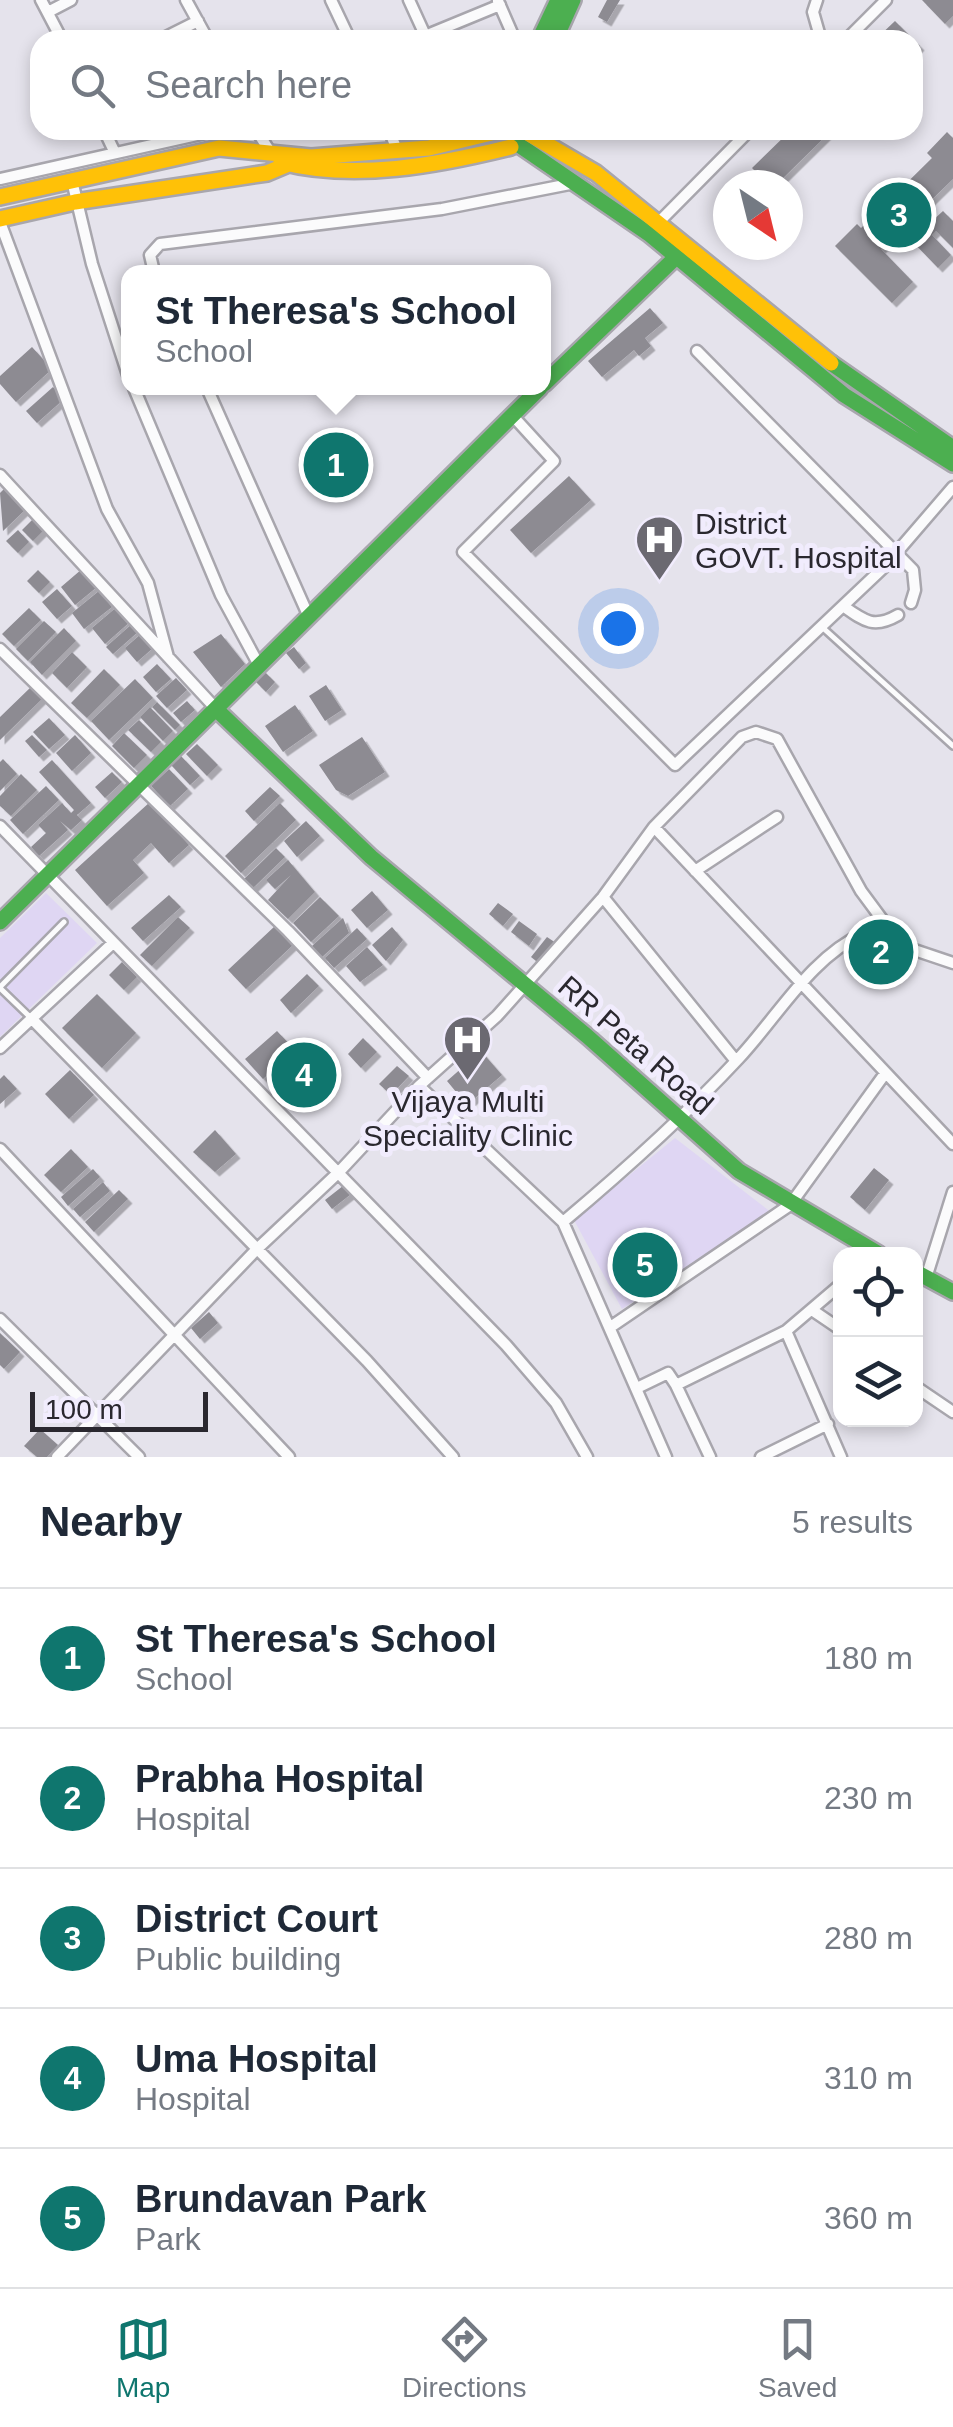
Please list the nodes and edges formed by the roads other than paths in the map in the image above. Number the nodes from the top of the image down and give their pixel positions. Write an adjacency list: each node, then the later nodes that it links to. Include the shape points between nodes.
1 (41, 0): 11 (street)
2 (72, 0): 11 (street)
3 (186, 0): 12 (street)
4 (331, 0): 16 (street)
5 (410, 0): 17 (street)
6 (558, 0): 20 (street)
7 (573, 0): 21 (street)
8 (817, 0): 22 (street)
9 (886, 0): 23 (street)
10 (499, 2): 18 (street); 19 (street)
11 (48, 12): 13 (street)
12 (198, 21): 14 (street); 15 (street)
13 (57, 30)
14 (180, 30)
15 (203, 30)
16 (345, 30)
17 (418, 30)
18 (438, 30)
19 (511, 30)
20 (544, 30)
21 (560, 30)
22 (818, 30)
23 (856, 30)
24 (109, 140): 34 (street)
25 (172, 140): 34 (street)
26 (260, 140): 35 (street)
27 (392, 140): 33 (street)
28 (462, 140): 33 (street)
29 (512, 140): 36 (street, via 431,163)
30 (522, 140): 39 (street)
31 (523, 140): 43 (street, via 596,173)
32 (740, 140): 43 (street)
33 (396, 150): 36 (street)
34 (115, 152): 38 (street, via 72,168)
35 (265, 152): 36 (street); 37 (street); 41 (street, via 206,150)
36 (310, 164): 37 (street)
37 (286, 165): 40 (street, via 267,173)
38 (0, 180)
39 (576, 183): 44 (street); 45 (street, via 442,209 160,244 150,255)
40 (75, 195): 42 (street); 46 (street)
41 (0, 197)
42 (0, 220): 65 (street, via 107,508 148,583)
43 (660, 222): 48 (street)
44 (674, 259): 48 (street); 49 (street)
45 (152, 265)
46 (121, 351)
47 (697, 351): 58 (street)
48 (799, 351): 54 (street); 55 (street, via 888,425)
49 (551, 377)
50 (137, 395): 66 (street, via 220,595)
51 (210, 395): 62 (street)
52 (532, 395): 53 (street)
53 (512, 414): 62 (street); 63 (street, via 554,461 463,552 674,764)
54 (953, 448)
55 (953, 464)
56 (0, 475): 65 (street)
57 (953, 487): 58 (street)
58 (896, 554): 59 (street, via 913,570); 60 (street)
59 (911, 603)
60 (842, 606): 61 (street, via 869,625); 63 (street)
61 (898, 615)
62 (308, 617): 66 (street)
63 (821, 627): 68 (lane)
64 (0, 649): 69 (street)
65 (168, 656): 67 (street)
66 (260, 667): 67 (street)
67 (218, 711): 69 (street); 82 (street, RR Peta Road, via 372,856)
68 (953, 746)
69 (137, 785): 74 (street); 88 (street, via 288,931)
70 (777, 817): 73 (street)
71 (0, 826): 74 (street)
72 (654, 827): 73 (street); 75 (street); 79 (street, via 742,736 768,733 861,891)
73 (695, 871): 81 (street)
74 (45, 876): 76 (street); 78 (street)
75 (603, 896): 82 (street); 86 (street)
76 (0, 922)
77 (64, 922): 83 (lane)
78 (113, 943): 84 (street); 92 (street)
79 (902, 945): 80 (street); 81 (street, via 864,933)
80 (953, 962)
81 (801, 983): 86 (street); 87 (street)
82 (525, 985): 88 (street); 89 (street, RR Peta Road)
83 (0, 988): 84 (lane)
84 (31, 1018): 85 (street); 97 (street)
85 (0, 1048)
86 (736, 1061): 89 (street)
87 (884, 1074): 90 (street); 94 (street)
88 (423, 1082): 92 (street); 95 (street)
89 (679, 1120): 94 (street, RR Peta Road); 95 (street)
90 (953, 1144)
91 (0, 1148): 107 (street)
92 (339, 1172): 97 (street); 118 (street, via 506,1345 556,1403)
93 (953, 1192): 98 (street)
94 (790, 1205): 96 (street, RR Peta Road); 105 (street)
95 (563, 1222): 105 (street)
96 (866, 1247)
97 (257, 1248): 107 (street); 117 (street)
98 (923, 1270)
99 (923, 1276): 101 (street)
100 (833, 1291): 102 (street)
101 (953, 1292)
102 (812, 1310): 104 (street); 106 (street)
103 (0, 1319): 112 (street)
104 (833, 1325)
105 (612, 1326): 109 (street)
106 (786, 1331): 108 (street); 113 (street)
107 (174, 1335): 112 (street); 116 (street)
108 (676, 1385): 109 (street, via 668,1373); 120 (street)
109 (637, 1388): 119 (street)
110 (923, 1392): 111 (street)
111 (953, 1412)
112 (96, 1416): 114 (street); 115 (street)
113 (828, 1424): 121 (street); 122 (street)
114 (58, 1457)
115 (138, 1457)
116 (289, 1457)
117 (453, 1457)
118 (587, 1457)
119 (666, 1457)
120 (710, 1457)
121 (762, 1457)
122 (841, 1457)

